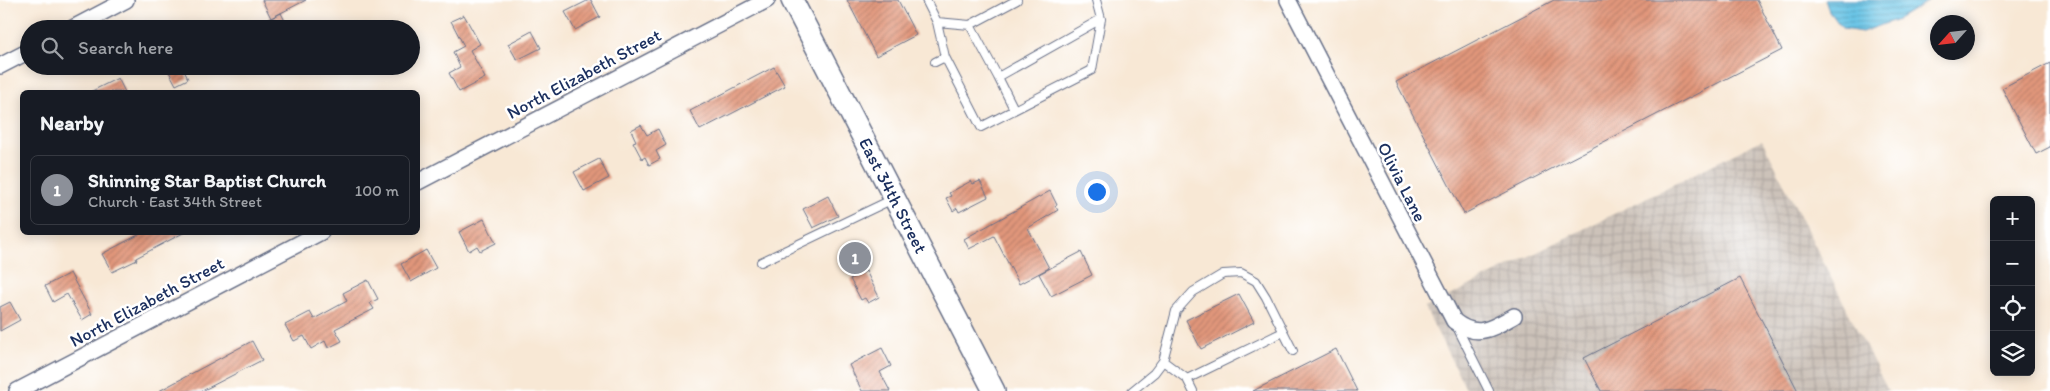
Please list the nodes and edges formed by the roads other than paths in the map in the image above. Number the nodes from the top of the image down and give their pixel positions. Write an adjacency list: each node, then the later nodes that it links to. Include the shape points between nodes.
1 (126, 0): 9 (street)
2 (767, 0): 18 (street, North Elizabeth Street)
3 (792, 0): 19 (main road, East 34th Street)
4 (926, 0): 10 (lane)
5 (1017, 0): 11 (lane)
6 (1096, 0): 8 (lane)
7 (1288, 0): 23 (street, Olivia Lane)
8 (1101, 19): 16 (lane); 17 (lane, via 1092,70)
9 (88, 20)
10 (937, 22): 11 (lane); 13 (lane)
11 (970, 24): 16 (lane)
12 (20, 56): 15 (street)
13 (945, 56): 14 (lane); 17 (lane, via 981,127)
14 (935, 62)
15 (0, 66)
16 (998, 77): 17 (lane)
17 (1014, 110)
18 (420, 181)
19 (895, 198): 21 (lane); 29 (main road, East 34th Street)
20 (315, 235): 28 (street, North Elizabeth Street)
21 (761, 262)
22 (1514, 316): 23 (street, via 1482,331 1471,331)
23 (1454, 321): 32 (lane)
24 (1283, 332): 25 (lane); 26 (lane, via 1256,282 1241,273 1223,274 1192,292 1176,312); 27 (lane)
25 (1293, 351)
26 (1163, 361): 27 (lane); 30 (lane)
27 (1187, 379): 31 (lane)
28 (17, 391)
29 (994, 391)
30 (1132, 391)
31 (1193, 391)
32 (1489, 391)

